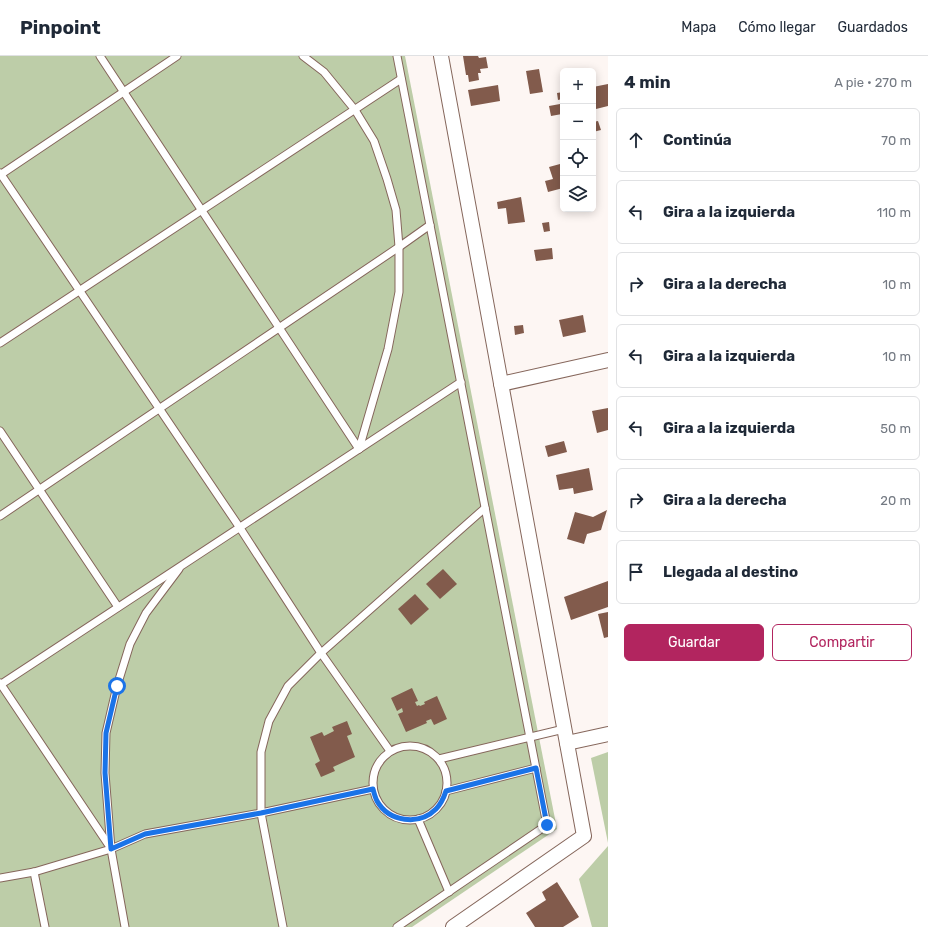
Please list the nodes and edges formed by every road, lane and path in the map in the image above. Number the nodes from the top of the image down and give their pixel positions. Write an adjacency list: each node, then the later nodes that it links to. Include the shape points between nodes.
1 (100, 56): 7 (lane)
2 (177, 56): 7 (lane)
3 (303, 56): 8 (lane, via 324,72)
4 (397, 56): 6 (lane)
5 (441, 56): 18 (street)
6 (401, 79): 8 (lane); 11 (lane)
7 (124, 92): 9 (lane); 10 (lane)
8 (354, 110): 10 (lane); 12 (lane, via 374,141 388,179 396,210)
9 (0, 174): 13 (lane)
10 (202, 211): 13 (lane); 14 (lane)
11 (430, 225): 12 (lane); 17 (lane)
12 (400, 247): 14 (lane); 21 (lane, via 399,292 388,349)
13 (80, 291): 15 (lane); 19 (lane)
14 (279, 328): 19 (lane); 21 (lane)
15 (0, 343)
16 (608, 360): 18 (street)
17 (461, 382): 21 (lane); 23 (lane)
18 (501, 384): 30 (street)
19 (159, 408): 22 (lane); 25 (lane)
20 (0, 431): 22 (lane)
21 (359, 449): 25 (lane)
22 (39, 489): 24 (lane); 27 (lane)
23 (485, 508): 28 (lane); 32 (lane)
24 (0, 516)
25 (240, 528): 26 (lane); 28 (lane)
26 (182, 565): 27 (lane); 41 (lane, via 146,613 130,644 117,686 106,733 105,773)
27 (118, 607): 29 (lane)
28 (321, 653): 34 (lane); 39 (lane, via 288,686 269,721 261,752)
29 (0, 684): 41 (lane)
30 (564, 729): 32 (lane); 33 (street)
31 (608, 734): 33 (street)
32 (530, 737): 35 (lane); 36 (lane)
33 (567, 743): 49 (street, via 584,836)
34 (390, 751): 35 (lane, via 400,747 416,746 431,752); 37 (lane, via 376,767 372,778)
35 (439, 759): 38 (lane, via 447,780)
36 (536, 768): 38 (lane); 44 (lane, via 547,825)
37 (373, 789): 39 (lane); 40 (lane, via 377,801 394,817)
38 (446, 791): 40 (lane, via 436,809)
39 (261, 813): 41 (lane, via 145,834); 47 (lane)
40 (418, 819): 44 (lane)
41 (111, 849): 42 (lane); 46 (lane)
42 (34, 872): 43 (lane); 45 (lane)
43 (0, 878)
44 (449, 892): 48 (lane)
45 (45, 927)
46 (126, 927)
47 (283, 927)
48 (397, 927)
49 (453, 927)

